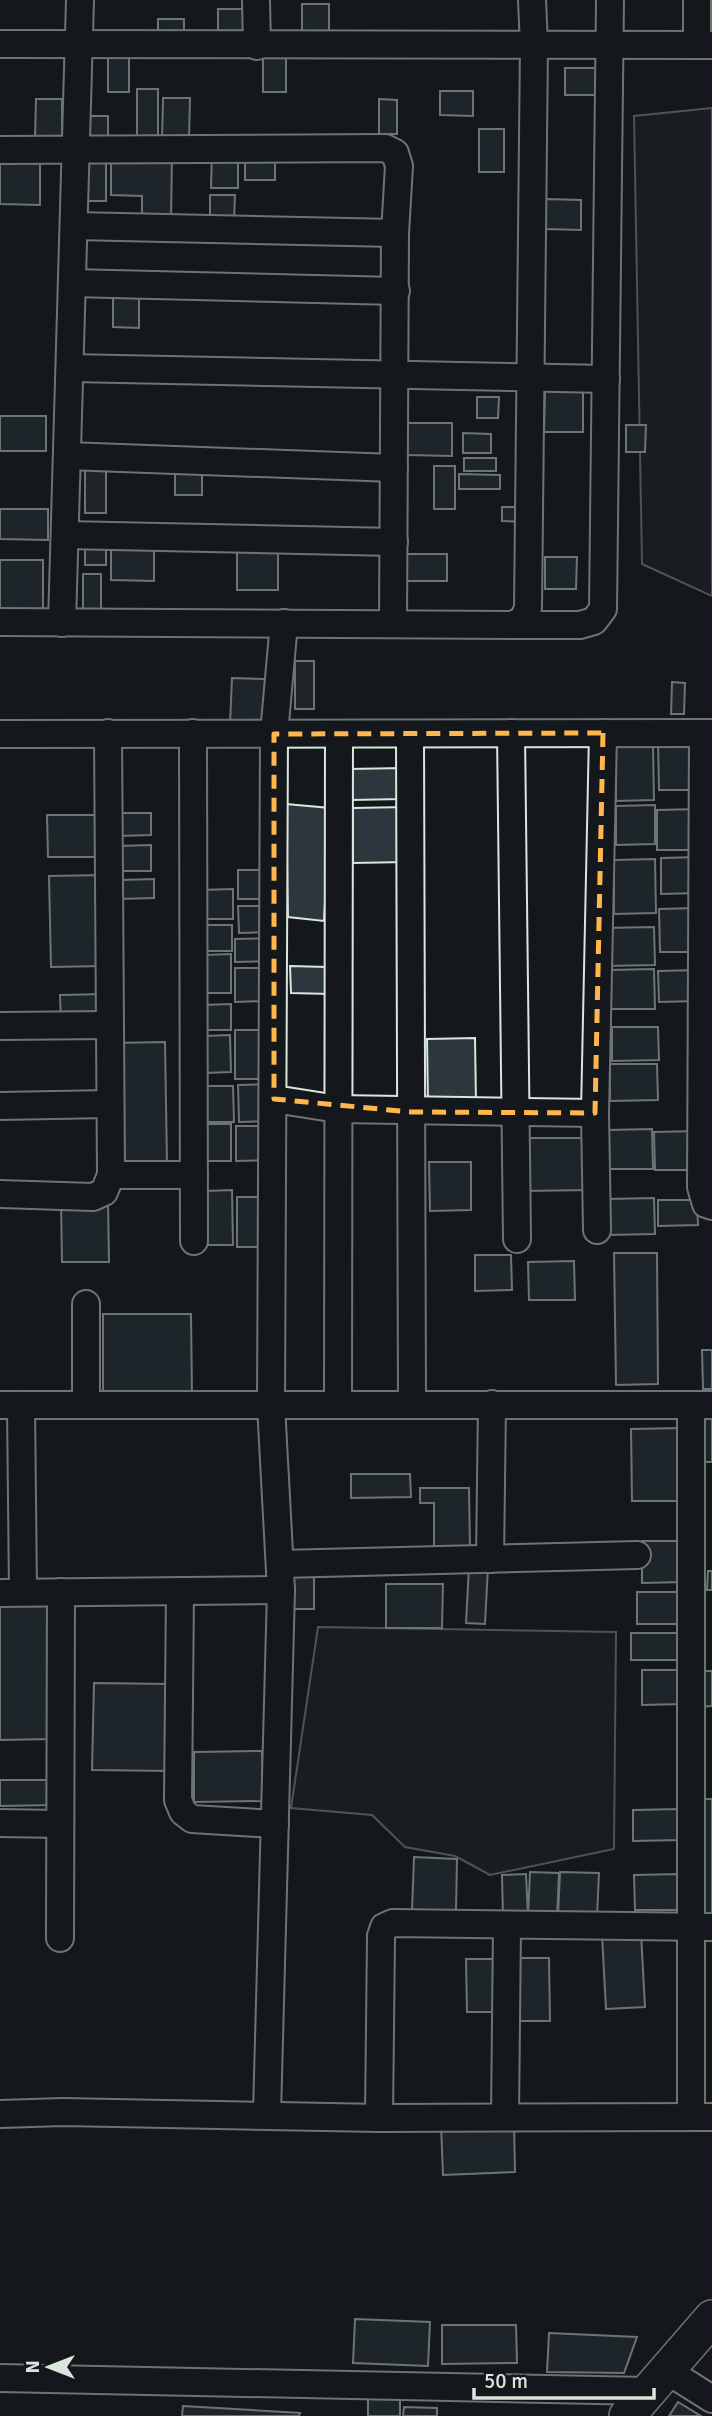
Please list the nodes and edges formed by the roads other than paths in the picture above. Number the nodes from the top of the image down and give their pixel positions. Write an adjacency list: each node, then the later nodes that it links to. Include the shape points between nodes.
1 (80, 0): 9 (street)
2 (256, 0): 10 (street)
3 (532, 0): 11 (street)
4 (610, 0): 7 (street)
5 (697, 0): 8 (street)
6 (0, 44): 9 (street)
7 (608, 45): 8 (street); 11 (street); 21 (street)
8 (704, 45)
9 (80, 46): 10 (street); 12 (street)
10 (257, 46): 11 (street)
11 (534, 46): 20 (street)
12 (76, 149): 13 (street); 14 (street); 15 (street, via 385,148 395,153 399,166)
13 (0, 150)
14 (74, 226): 15 (street); 16 (street)
15 (395, 233): 17 (street)
16 (72, 283): 17 (street); 18 (street)
17 (396, 291): 19 (street)
18 (70, 368): 19 (street); 22 (street)
19 (396, 376): 20 (street); 23 (street)
20 (530, 378): 21 (street); 30 (street, via 528,608 523,620)
21 (606, 379): 30 (street, via 603,609 594,621 580,625)
22 (67, 456): 23 (street); 24 (street)
23 (394, 468): 25 (street)
24 (65, 535): 25 (street); 27 (street)
25 (394, 542): 29 (street)
26 (0, 622): 27 (street)
27 (62, 622): 28 (street)
28 (284, 623): 29 (street); 37 (street)
29 (393, 624): 30 (street)
30 (512, 625)
31 (108, 733): 32 (street); 36 (street); 41 (street)
32 (193, 733): 37 (street); 52 (street)
33 (511, 733): 34 (street); 38 (street); 48 (street)
34 (603, 733): 35 (street); 50 (street)
35 (707, 733): 40 (street)
36 (0, 734)
37 (275, 734): 39 (street); 43 (street)
38 (410, 734): 39 (street); 47 (street)
39 (339, 735): 46 (street)
40 (706, 1019): 49 (street)
41 (109, 1025): 42 (street); 44 (street)
42 (0, 1026)
43 (274, 1099): 46 (street); 62 (street)
44 (109, 1104): 45 (street); 51 (street)
45 (0, 1106)
46 (338, 1109): 47 (street); 63 (street)
47 (411, 1111): 48 (street); 59 (street)
48 (515, 1111): 50 (street); 56 (street)
49 (707, 1111): 54 (street, via 702,1197)
50 (595, 1113): 55 (street)
51 (111, 1175): 52 (street); 53 (street, via 104,1192 93,1197)
52 (194, 1175): 57 (street)
53 (0, 1194)
54 (712, 1206)
55 (597, 1230)
56 (517, 1239)
57 (194, 1241)
58 (86, 1304): 61 (street)
59 (412, 1404): 63 (street); 64 (street)
60 (10, 1405): 61 (street); 71 (street)
61 (86, 1405): 62 (street)
62 (271, 1405): 63 (street); 68 (street)
63 (338, 1405)
64 (492, 1405): 65 (street); 67 (street)
65 (701, 1405): 72 (street)
66 (637, 1555): 67 (street)
67 (490, 1559): 68 (street)
68 (280, 1577): 69 (street); 75 (street)
69 (180, 1591): 70 (street); 75 (street, via 178,1800 192,1819)
70 (61, 1592): 71 (street); 74 (street)
71 (11, 1593)
72 (701, 1735): 77 (street)
73 (0, 1823): 74 (street)
74 (60, 1824): 78 (street)
75 (275, 1824): 80 (street)
76 (507, 1926): 77 (street); 81 (street); 83 (street, via 393,1923 384,1927 380,1936)
77 (701, 1927): 82 (street)
78 (60, 1938)
79 (0, 2114): 80 (street)
80 (267, 2115): 83 (street)
81 (505, 2117): 82 (street); 83 (street)
82 (701, 2117)
83 (379, 2118)
84 (712, 2318): 86 (main road)
85 (0, 2378): 86 (street)
86 (647, 2392): 87 (street)
87 (712, 2399)

